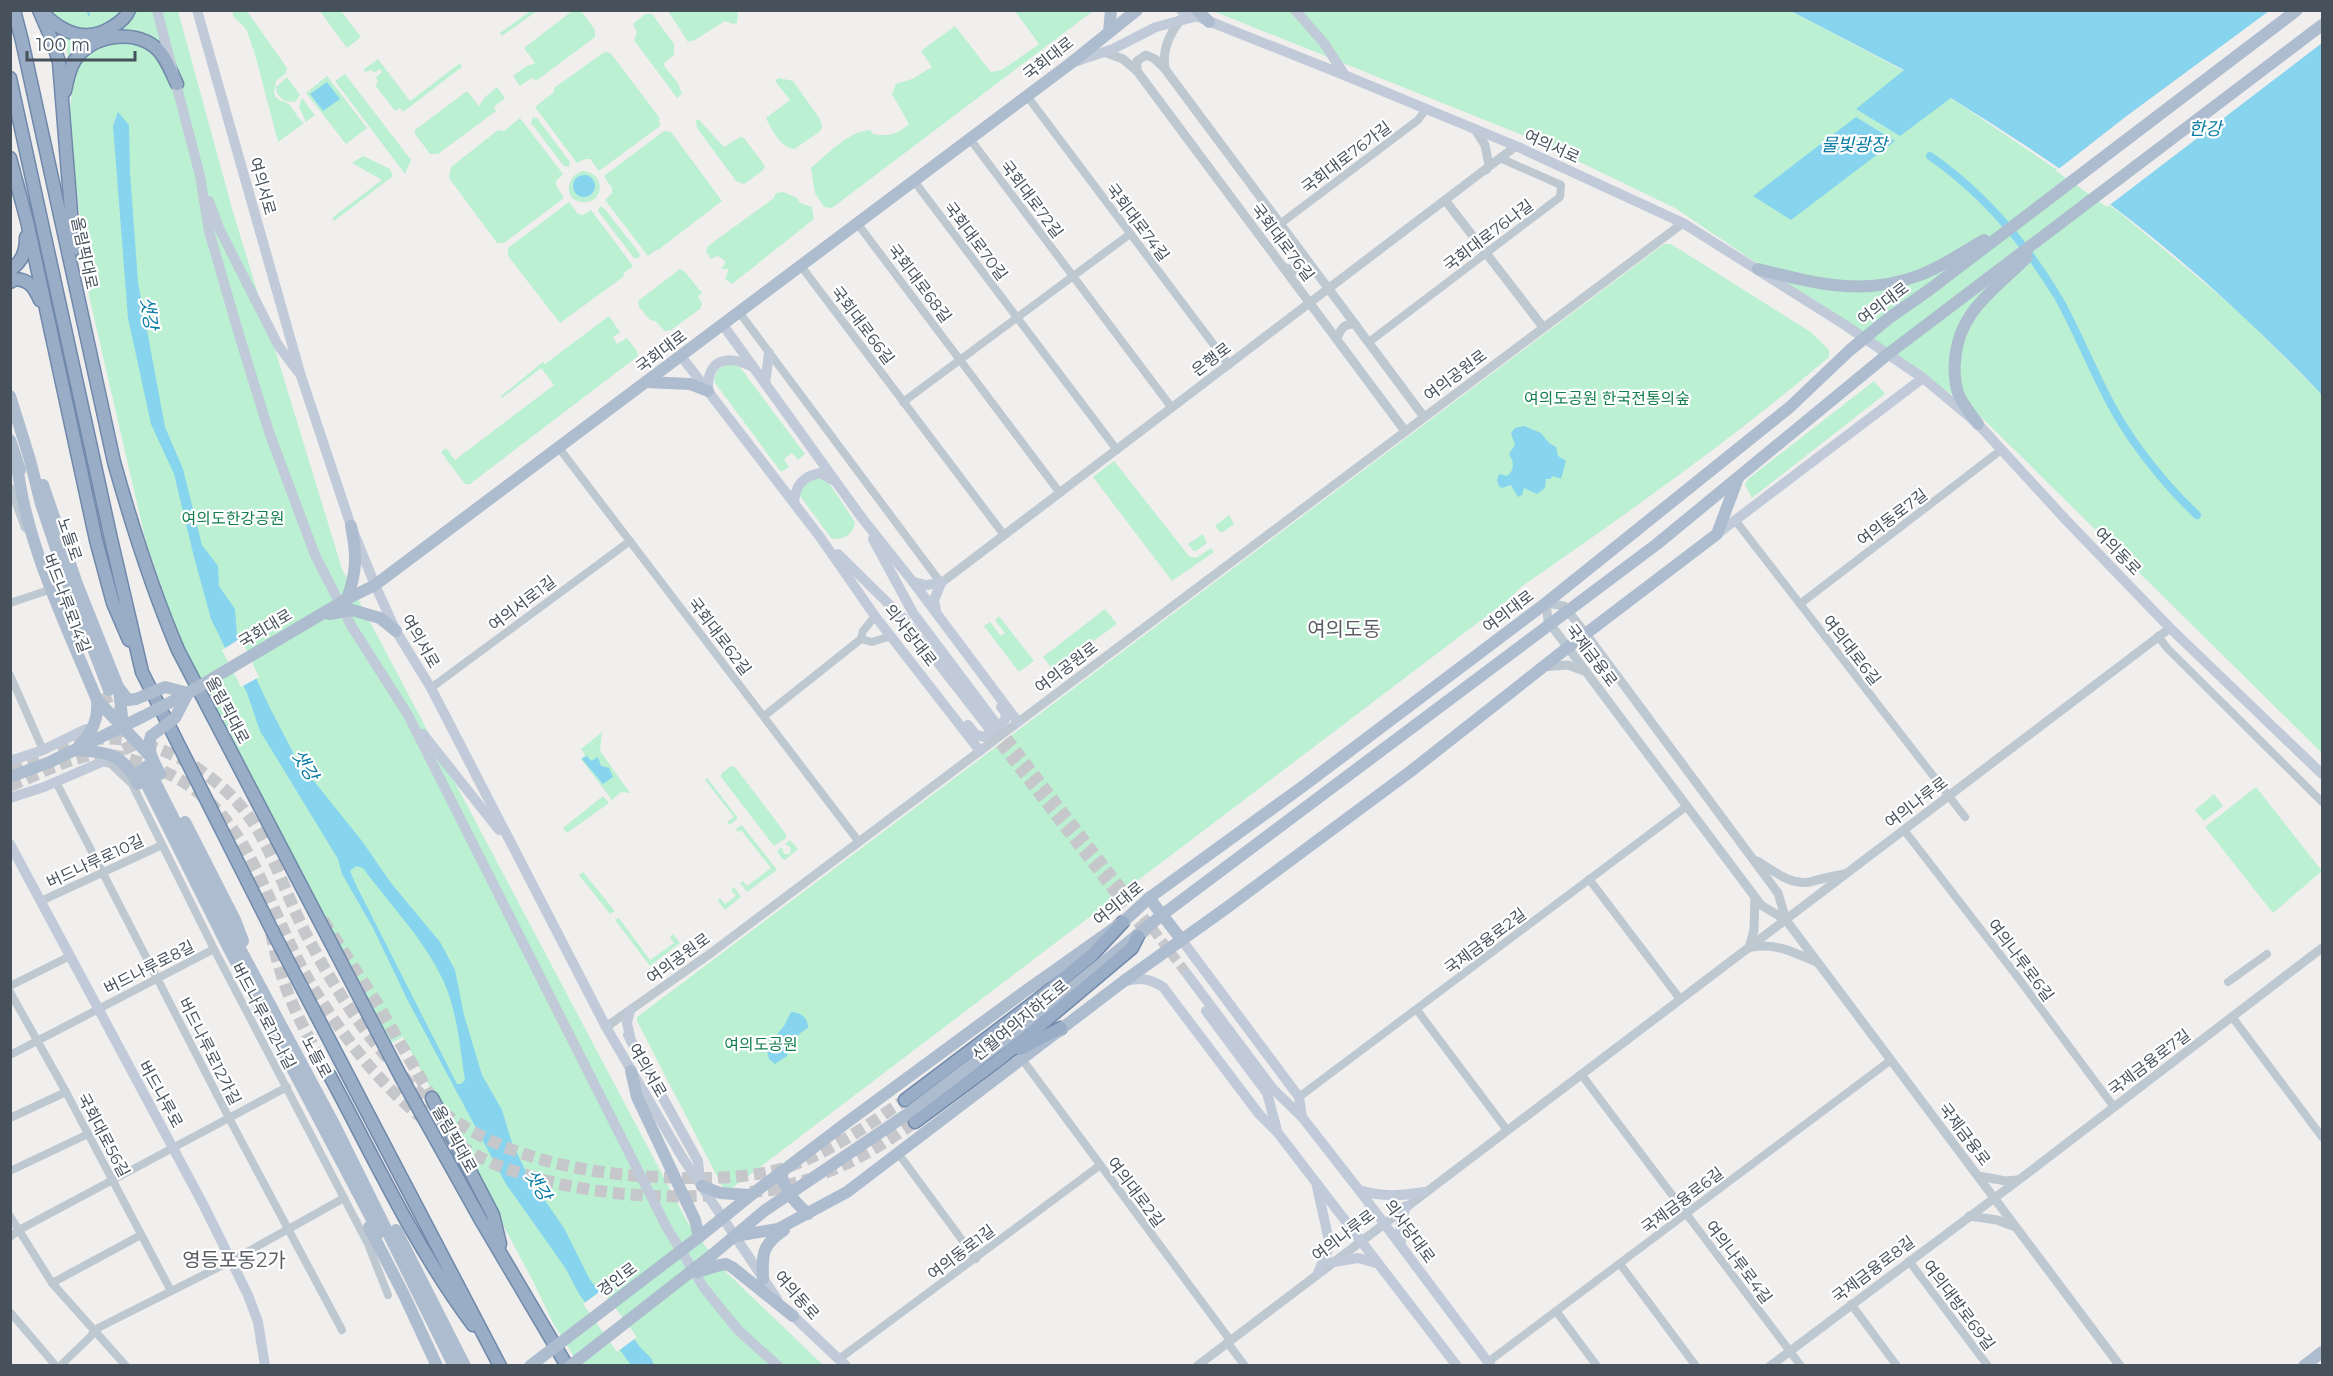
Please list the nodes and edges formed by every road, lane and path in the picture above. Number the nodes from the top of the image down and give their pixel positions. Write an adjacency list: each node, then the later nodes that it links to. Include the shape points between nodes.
1 (14, 10): 52 (highway, 올림픽대로)
2 (40, 10): 3 (highway, via 56,26 83,36 107,31); 24 (highway, via 58,62)
3 (129, 10)
4 (157, 10): 21 (main road)
5 (197, 10): 61 (main road, 여의서로)
6 (1111, 10): 14 (main road)
7 (1137, 10): 14 (main road, 국회대로)
8 (1295, 10): 19 (main road, via 1324,43)
9 (2297, 10): 36 (main road, 여의대로)
10 (1197, 14): 11 (main road); 12 (main road)
11 (1181, 15): 15 (main road); 17 (street, via 1165,47)
12 (1209, 22): 19 (main road, 여의서로)
13 (2322, 25): 41 (main road)
14 (1109, 32): 16 (main road, 국회대로)
15 (1104, 52): 16 (main road); 18 (street, 국회대로76길)
16 (1071, 63): 22 (main road, 국회대로)
17 (1165, 69): 18 (street, 국회대로76길, via 1146,55 1137,61); 40 (street, 국회대로76길)
18 (1137, 70): 46 (street, 국회대로76길)
19 (1344, 75): 23 (main road, 여의서로)
20 (10, 78): 119 (highway, 올림픽대로)
21 (177, 84): 24 (highway, via 156,48 144,40 114,37 97,42 75,60); 33 (main road)
22 (1027, 96): 26 (main road, 국회대로); 42 (street, 국회대로74길)
23 (1426, 109): 25 (main road, 여의서로); 40 (street, 국회대로76가길, via 1418,120)
24 (62, 113): 52 (highway)
25 (1474, 129): 28 (main road, 여의서로); 31 (street, via 1487,151)
26 (970, 139): 34 (main road, 국회대로); 49 (street, 국회대로72길)
27 (10, 147): 32 (highway)
28 (1516, 147): 30 (street, 은행로); 38 (main road, 여의서로)
29 (10, 158): 32 (highway)
30 (1500, 158): 31 (street, 은행로); 44 (street, 국회대로76나길, via 1561,185 1560,197)
31 (1486, 170): 35 (street, 은행로)
32 (15, 172): 37 (highway)
33 (200, 176): 57 (main road, via 219,228); 126 (main road, via 209,231 240,338 269,432 315,555 352,627)
34 (914, 181): 39 (main road, 국회대로); 56 (street, 국회대로70길)
35 (1445, 201): 44 (street); 51 (street, 은행로)
36 (2025, 218): 47 (main road, via 1918,276 1887,283 1831,286); 63 (main road, 여의대로)
37 (27, 221): 48 (highway, via 23,257); 55 (highway)
38 (1683, 223): 47 (main road, 여의서로); 60 (street, 여의공원로)
39 (857, 224): 45 (main road, 국회대로); 68 (street, 국회대로68길)
40 (1280, 224): 43 (street, 국회대로76길)
41 (2052, 231): 66 (main road); 80 (main road, via 1975,307 1958,339 1954,368 1958,393)
42 (1130, 234): 49 (street); 69 (street, 국회대로74길)
43 (1300, 251): 46 (street, via 1304,259 1301,269); 51 (street, 국회대로76길)
44 (1486, 254): 60 (street); 64 (street, 국회대로76나길)
45 (801, 266): 54 (main road, 국회대로); 77 (street, 국회대로66길)
46 (1283, 267): 53 (street, 국회대로76길)
47 (1758, 269): 63 (main road, 여의서로)
48 (10, 270)
49 (1073, 276): 56 (street); 78 (street, 국회대로72길)
50 (10, 282): 55 (highway, via 15,279 34,287)
51 (1329, 289): 53 (street, 은행로); 58 (street, 국회대로76길)
52 (78, 298): 238 (highway, 올림픽대로, via 123,496 143,561 178,650 396,1067)
53 (1310, 303): 62 (street, 국회대로76길); 69 (street, 은행로)
54 (739, 312): 59 (main road, 국회대로); 65 (street)
55 (48, 317): 119 (highway, via 113,603)
56 (1017, 317): 68 (street); 84 (street, 국회대로70길)
57 (268, 324): 61 (main road, via 280,339); 71 (main road, via 282,352)
58 (1355, 324): 62 (street, via 1346,325); 64 (street, 국회대로76길)
59 (723, 325): 67 (main road, 국회대로); 70 (main road, 의사당대로)
60 (1543, 327): 79 (street, 여의공원로)
61 (291, 338): 71 (main road, 여의서로)
62 (1337, 338): 81 (street, 국회대로76길)
63 (1864, 338): 66 (main road, 여의서로); 103 (main road, 여의대로, via 1790,407)
64 (1369, 342): 79 (street, 국회대로76길)
65 (769, 353): 74 (main road); 99 (street)
66 (1888, 354): 72 (main road, 여의동로); 86 (main road)
67 (681, 356): 73 (main road, 국회대로); 75 (main road, 의사당대로)
68 (960, 360): 77 (street); 89 (street, 국회대로68길)
69 (1229, 365): 78 (street, 은행로)
70 (754, 368): 74 (main road, 의사당대로); 75 (main road, via 736,360 717,364 709,375)
71 (301, 376): 93 (main road, 여의서로)
72 (1923, 378): 80 (main road, 여의동로); 92 (main road)
73 (646, 382): 75 (main road, via 690,384); 83 (main road, 국회대로)
74 (765, 384): 87 (main road, 의사당대로)
75 (708, 391): 90 (main road, 의사당대로)
76 (10, 396): 123 (main road, 노들로, via 40,504)
77 (903, 402): 95 (street, 국회대로66길)
78 (1172, 408): 84 (street, 은행로)
79 (1424, 417): 81 (street, 여의공원로)
80 (1978, 424): 85 (main road, 여의동로)
81 (1405, 431): 128 (street, 여의공원로)
82 (10, 440): 123 (main road, 노들로, via 49,560)
83 (559, 448): 97 (street, 국회대로62길); 100 (main road, 국회대로)
84 (1117, 450): 89 (street, 은행로)
85 (2001, 450): 104 (street, 여의동로7길); 110 (main road, 여의동로)
86 (1738, 477): 94 (main road); 107 (main road)
87 (836, 482): 90 (main road, via 828,476 812,474 798,485); 91 (main road, 의사당대로)
88 (10, 487): 101 (street, 버드나루로14길)
89 (1060, 493): 95 (street, 은행로)
90 (794, 502): 96 (main road, 의사당대로)
91 (862, 518): 96 (main road, 의사당대로, via 913,613 991,724 903,618); 98 (main road, 의사당대로)
92 (1735, 520): 94 (main road); 104 (street, 여의대로6길)
93 (351, 526): 100 (main road, 여의서로); 105 (main road, via 357,559)
94 (1717, 534): 112 (main road)
95 (1004, 535): 99 (street, 은행로)
96 (820, 537): 108 (main road, 의사당대로)
97 (630, 541): 122 (street, 여의서로1길); 127 (street, 국회대로62길)
98 (913, 582): 99 (main road); 106 (main road, 의사당대로)
99 (942, 583): 106 (main road, via 934,600)
100 (375, 585): 105 (main road, 국회대로); 111 (main road, 여의서로)
101 (46, 591): 102 (street); 130 (street, 버드나루로14길, via 91,698)
102 (10, 603)
103 (1546, 603): 107 (street, 국제금융로, via 1564,606); 109 (street, 국제금융로); 155 (main road, 여의대로)
104 (1800, 604): 140 (street, 여의대로6길)
105 (350, 605): 111 (main road, via 380,618); 124 (main road, 국회대로, bridge, via 319,615)
106 (936, 612): 121 (main road, 의사당대로)
107 (1568, 612): 109 (main road); 112 (street, 국제금융로)
108 (875, 616): 113 (main road, 의사당대로); 115 (street)
109 (1551, 625): 116 (street, 국제금융로); 157 (main road)
110 (2170, 628): 114 (street, 여의나루로); 137 (main road, 여의동로)
111 (396, 631): 122 (main road, 여의서로)
112 (1586, 634): 116 (main road); 150 (street, 국제금융로)
113 (891, 636): 115 (street, via 872,642); 125 (main road, 의사당대로)
114 (2158, 636): 140 (street, 여의나루로); 142 (street)
115 (860, 640): 127 (street)
116 (1567, 648): 117 (main road); 118 (street, 국제금융로)
117 (1542, 668): 118 (street, via 1568,665); 161 (main road, via 1411,771)
118 (1585, 671): 143 (street, 국제금융로)
119 (142, 672): 258 (highway, 올림픽대로, via 282,950)
120 (10, 675): 131 (street)
121 (987, 681): 125 (main road, via 1006,716 994,730 985,736 976,735); 128 (main road, 의사당대로)
122 (430, 688): 149 (main road, 여의서로)
123 (107, 693): 124 (main road, bridge, via 128,700 165,687); 129 (main road); 129 (main road); 132 (main road, via 96,723)
124 (188, 693): 129 (main road, 국회대로, bridge); 136 (main road, bridge, via 175,718 151,736)
125 (947, 708): 133 (main road, 의사당대로)
126 (408, 715): 149 (main road); 273 (main road, via 667,1227 704,1288 738,1330)
127 (764, 716): 146 (street, 국회대로62길)
128 (1018, 722): 133 (street, 여의공원로)
129 (123, 726): 132 (main road); 136 (main road)
130 (87, 729): 131 (main road)
131 (43, 750): 135 (main road)
132 (76, 750): 136 (main road, via 113,755); 138 (main road)
133 (980, 751): 146 (street, 여의공원로)
134 (103, 760): 139 (main road); 148 (street, 버드나루로12나길, via 132,784)
135 (10, 761)
136 (143, 767): 198 (main road, 노들로, via 239,967); 200 (main road, 노들로)
137 (2322, 774)
138 (10, 777)
139 (56, 782): 141 (main road); 151 (street, 버드나루로12가길)
140 (1948, 796): 144 (street, 여의대로6길); 145 (street, 여의나루로)
141 (10, 798)
142 (2322, 802)
143 (1687, 806): 153 (street, 국제금융로2길); 154 (street, 국제금융로)
144 (1965, 817)
145 (1904, 830): 152 (street, 여의나루로); 194 (street, 여의나루로6길)
146 (859, 842): 176 (street, 여의공원로)
147 (10, 844): 156 (main road, 버드나루로)
148 (160, 846): 151 (street, 버드나루로10길); 164 (street, 버드나루로12나길)
149 (516, 851): 178 (main road, 여의서로)
150 (1755, 860): 152 (street, via 1794,882); 158 (street, 국제금융로, via 1779,893)
151 (103, 873): 156 (street, 버드나루로10길); 168 (street, 버드나루로12가길)
152 (1846, 874): 158 (street, 여의나루로)
153 (1589, 879): 173 (street); 175 (street, 국제금융로2길)
154 (1755, 897): 158 (street, 국제금융로); 162 (street)
155 (1149, 898): 157 (main road, 의사당대로); 159 (main road, 여의대로)
156 (41, 902): 166 (main road, 버드나루로)
157 (1162, 915): 160 (main road); 161 (main road, 의사당대로)
158 (1786, 920): 162 (street, 여의나루로); 167 (street, 국제금융로)
159 (1123, 922): 193 (highway, 신월여의지하도로, via 1064,979); 210 (main road, 여의대로)
160 (1137, 936): 183 (highway, 신월여의지하도로, via 1132,948); 218 (main road, via 906,1115)
161 (1181, 939): 169 (main road); 191 (main road, 의사당대로)
162 (1749, 948): 167 (street, via 1784,948); 173 (street, 여의나루로)
163 (2322, 948): 177 (street, 국제금융로7길)
164 (214, 949): 168 (street, 버드나루로8길); 189 (street, 버드나루로12나길)
165 (2267, 954): 170 (street)
166 (70, 956): 171 (street); 174 (main road, 버드나루로)
167 (1818, 963): 185 (street, 국제금융로)
168 (157, 978): 174 (street, 버드나루로8길); 197 (street, 버드나루로12가길)
169 (1124, 981): 179 (main road); 202 (main road, 의사당대로, via 1138,978 1163,987 1259,1114)
170 (2228, 982)
171 (10, 986)
172 (10, 992): 181 (street, 국회대로56길)
173 (1680, 999): 187 (street, 여의나루로)
174 (97, 1009): 181 (street, 버드나루로8길); 205 (main road, 버드나루로)
175 (1417, 1010): 191 (street, 국제금융로2길); 201 (street)
176 (630, 1011): 178 (street, 여의공원로); 180 (main road)
177 (2233, 1018): 194 (street, 국제금융로7길); 204 (street)
178 (606, 1027): 186 (main road, 여의서로)
179 (1061, 1028): 183 (highway); 184 (main road)
180 (628, 1035): 207 (main road); 215 (main road, via 698,1161)
181 (37, 1041): 182 (street, 버드나루로8길); 190 (street, 국회대로56길)
182 (10, 1055)
183 (1000, 1059): 199 (highway, 신월여의지하도로)
184 (1022, 1059): 206 (main road); 208 (street, 여의대로2길)
185 (1891, 1060): 211 (street, 국제금융로); 224 (street, 국제금융로6길)
186 (631, 1071): 207 (main road, 여의서로); 235 (main road, via 637,1097)
187 (1581, 1074): 201 (street, 여의나루로); 224 (street, 여의나루로4길)
188 (330, 1076): 258 (highway, via 412,1229 456,1303)
189 (286, 1087): 197 (street); 220 (street, 버드나루로12나길)
190 (66, 1092): 196 (street); 203 (street, 국회대로56길)
191 (1299, 1097): 195 (main road, 의사당대로)
192 (432, 1098): 238 (highway, via 493,1215)
193 (905, 1100)
194 (2114, 1107): 212 (street, 국제금융로7길)
195 (1302, 1117): 202 (main road, 의사당대로, via 1273,1089 1184,976 1267,1093); 216 (main road, 의사당대로)
196 (10, 1118)
197 (229, 1118): 205 (street); 230 (street, 버드나루로12가길)
198 (321, 1120): 266 (main road, via 361,1213); 267 (main road, 노들로)
199 (915, 1122)
200 (334, 1124): 268 (main road, 노들로); 269 (main road, via 382,1203)
201 (1507, 1130): 217 (street, 여의나루로)
202 (1278, 1133): 214 (main road, 의사당대로)
203 (88, 1134): 209 (street); 213 (street, 국회대로56길)
204 (2322, 1137)
205 (173, 1148): 213 (street); 241 (main road, 버드나루로)
206 (898, 1153): 223 (main road, via 847,1192); 239 (street)
207 (682, 1156): 215 (main road, 여의서로)
208 (1100, 1166): 239 (street, 여의동로1길); 257 (street, 여의대로2길)
209 (10, 1171)
210 (781, 1172): 218 (main road); 219 (main road, 여의대로)
211 (1978, 1176): 212 (street); 221 (street, 국제금융로)
212 (2020, 1179): 221 (street, 국제금융로7길)
213 (112, 1180): 231 (street); 232 (street, 국회대로56길)
214 (1315, 1181): 236 (main road, 의사당대로); 246 (main road, via 1330,1245)
215 (701, 1184): 219 (main road, via 720,1193); 227 (main road, 여의서로)
216 (1359, 1190): 217 (main road, via 1377,1196); 228 (main road, 의사당대로)
217 (1424, 1192): 222 (street, 여의나루로)
218 (788, 1194): 223 (main road); 233 (main road)
219 (751, 1195): 227 (main road, 여의대로)
220 (344, 1198): 230 (street); 250 (street, 버드나루로12나길)
221 (1993, 1198): 226 (street, 국제금융로8길); 229 (street, 국제금융로)
222 (1406, 1206): 228 (street, 여의나루로); 237 (main road, via 1400,1227)
223 (808, 1214): 233 (main road, via 778,1229); 247 (main road, via 766,1245 762,1255)
224 (1686, 1214): 244 (street, 국제금융로6길); 259 (street, 여의나루로4길)
225 (10, 1216): 231 (street)
226 (1969, 1216): 229 (street); 242 (street, 국제금융로8길)
227 (723, 1219): 233 (main road, 여의서로); 235 (main road, 경인로)
228 (1383, 1223): 236 (street, 여의나루로); 237 (main road, 의사당대로)
229 (2015, 1227): 283 (street, 국제금융로)
230 (288, 1229): 241 (street); 256 (street, 버드나루로12가길)
231 (19, 1230): 234 (street); 248 (street)
232 (141, 1235): 248 (street); 249 (street, 국회대로56길)
233 (735, 1236): 240 (main road); 247 (main road, 여의동로)
234 (10, 1237)
235 (699, 1237): 271 (main road, 경인로, bridge)
236 (1360, 1240): 243 (street, 여의나루로); 245 (main road, 의사당대로)
237 (1402, 1248): 262 (main road, 의사당대로)
238 (503, 1257): 272 (highway, 올림픽대로)
239 (976, 1259): 261 (street, 여의동로1길)
240 (716, 1260): 254 (main road, via 732,1267); 272 (main road, bridge, via 680,1281)
241 (231, 1261): 249 (street); 265 (main road, 버드나루로, via 258,1322)
242 (1909, 1261): 251 (street, 국제금융로8길); 282 (street, 여의대방로69길)
243 (1333, 1262): 245 (main road, via 1358,1258); 246 (street, 여의나루로)
244 (1620, 1264): 252 (street, 국제금융로6길); 278 (street)
245 (1379, 1265): 276 (main road, 의사당대로)
246 (1318, 1273): 257 (street, 여의나루로)
247 (763, 1279): 254 (main road, 여의동로)
248 (52, 1282): 255 (street)
249 (171, 1291): 255 (street)
250 (388, 1295)
251 (1851, 1304): 259 (street, 국제금융로8길); 281 (street)
252 (1556, 1311): 262 (street, 국제금융로6길); 277 (street)
253 (10, 1312): 263 (street)
254 (793, 1316): 261 (main road, 여의동로)
255 (94, 1330): 263 (street); 264 (street)
256 (342, 1330)
257 (1229, 1341): 274 (street, 여의나루로); 275 (street, 여의대로2길)
258 (492, 1350): 270 (highway, 올림픽대로)
259 (1790, 1351): 279 (street, 국제금융로8길); 280 (street, 여의나루로4길)
260 (2322, 1352): 284 (main road)
261 (842, 1362)
262 (1489, 1364)
263 (58, 1365)
264 (126, 1365)
265 (266, 1365)
266 (437, 1365)
267 (445, 1365)
268 (454, 1365)
269 (465, 1365)
270 (500, 1365)
271 (530, 1365)
272 (568, 1365)
273 (778, 1365)
274 (1197, 1365)
275 (1245, 1365)
276 (1457, 1365)
277 (1597, 1365)
278 (1696, 1365)
279 (1770, 1365)
280 (1801, 1365)
281 (1897, 1365)
282 (1988, 1365)
283 (2121, 1365)
284 (2304, 1365)

